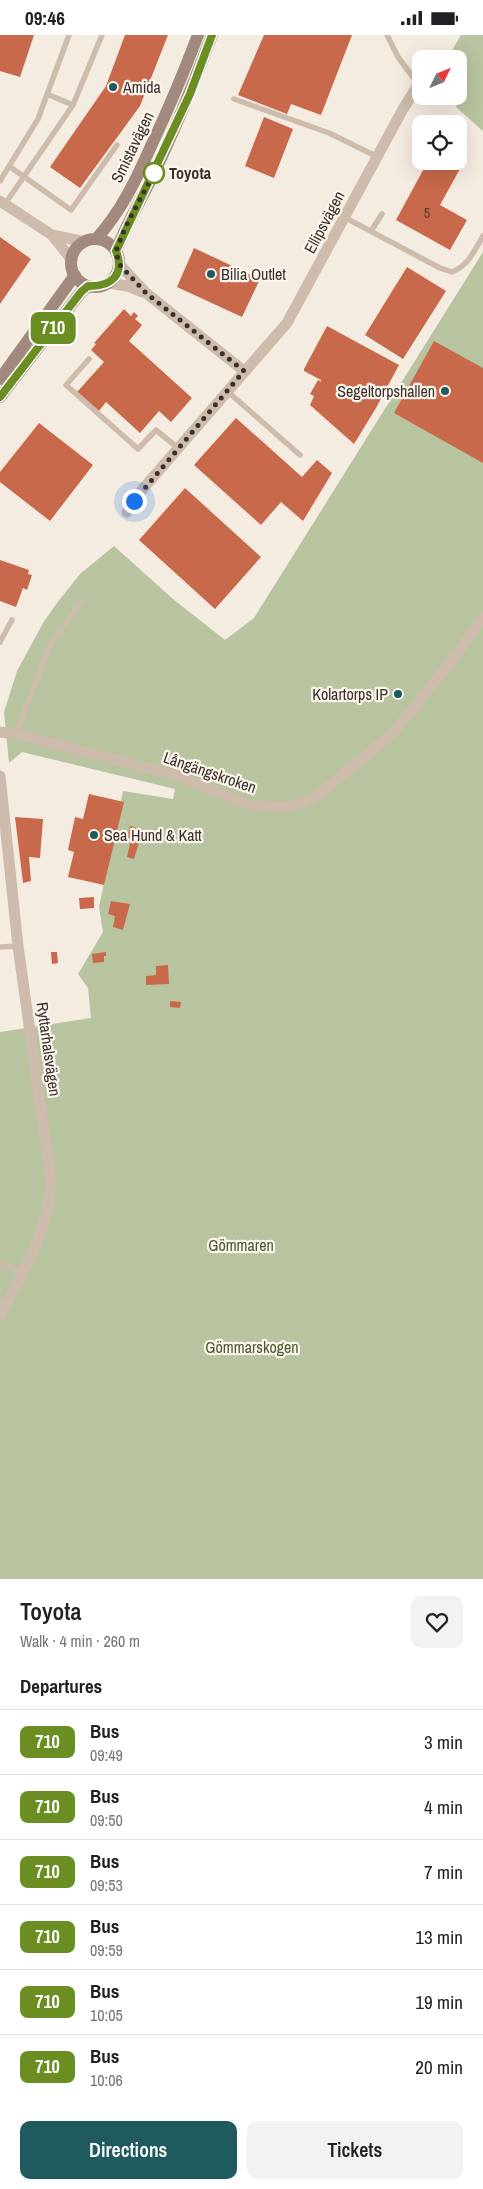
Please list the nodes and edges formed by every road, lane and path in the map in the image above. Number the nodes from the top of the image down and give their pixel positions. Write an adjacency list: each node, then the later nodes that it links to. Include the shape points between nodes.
1 (69, 35): 7 (lane)
2 (102, 35): 10 (lane)
3 (198, 35): 22 (street, Smistavägen, via 142,166 114,219)
4 (212, 35): 23 (street, Smistavägen, via 190,94)
5 (387, 35): 6 (lane, via 398,57)
6 (412, 73)
7 (47, 94): 10 (lane); 13 (lane, via 38,119)
8 (412, 96): 12 (street, Ellipsvägen)
9 (234, 99): 12 (lane, via 329,133)
10 (73, 105): 14 (lane)
11 (117, 145): 14 (lane, via 72,210)
12 (378, 157): 18 (street, Ellipsvägen)
13 (9, 166): 14 (lane); 15 (lane)
14 (24, 175): 16 (lane)
15 (0, 181)
16 (2, 202): 20 (street)
17 (382, 214): 19 (lane)
18 (344, 217): 19 (lane); 31 (street, Ellipsvägen, via 287,323)
19 (371, 231): 21 (lane, via 452,272 469,261)
20 (52, 235): 22 (street); 24 (street)
21 (483, 236)
22 (90, 241): 23 (street, via 105,241); 24 (street, via 76,250)
23 (116, 251): 25 (street)
24 (72, 260): 26 (street)
25 (119, 264): 27 (street, via 116,276); 29 (street)
26 (75, 275): 28 (street); 32 (street)
27 (109, 283): 28 (street, via 100,287); 29 (street)
28 (88, 286): 34 (street)
29 (146, 293): 31 (street)
30 (89, 359): 35 (lane, via 66,385 138,449 156,430)
31 (244, 371): 33 (street, Ellipsvägen)
32 (0, 379)
33 (226, 391): 35 (street, Ellipsvägen); 36 (lane)
34 (0, 397)
35 (178, 448): 37 (street, Ellipsvägen)
36 (300, 455)
37 (127, 512)
38 (81, 602): 43 (lane, via 50,645)
39 (12, 620): 41 (lane)
40 (481, 625): 43 (street, Långängskroken, via 393,733 318,795 290,807 252,806 175,775)
41 (0, 642)
42 (0, 732): 43 (street, Långängskroken)
43 (16, 734)
44 (0, 775): 45 (street, Ryttarhalsvägen)
45 (18, 946): 46 (lane); 48 (street, Ryttarhalsvägen, via 51,1182 47,1217)
46 (0, 947)
47 (0, 1263): 48 (lane)
48 (24, 1272): 49 (street, Ryttarhalsvägen)
49 (0, 1316)

